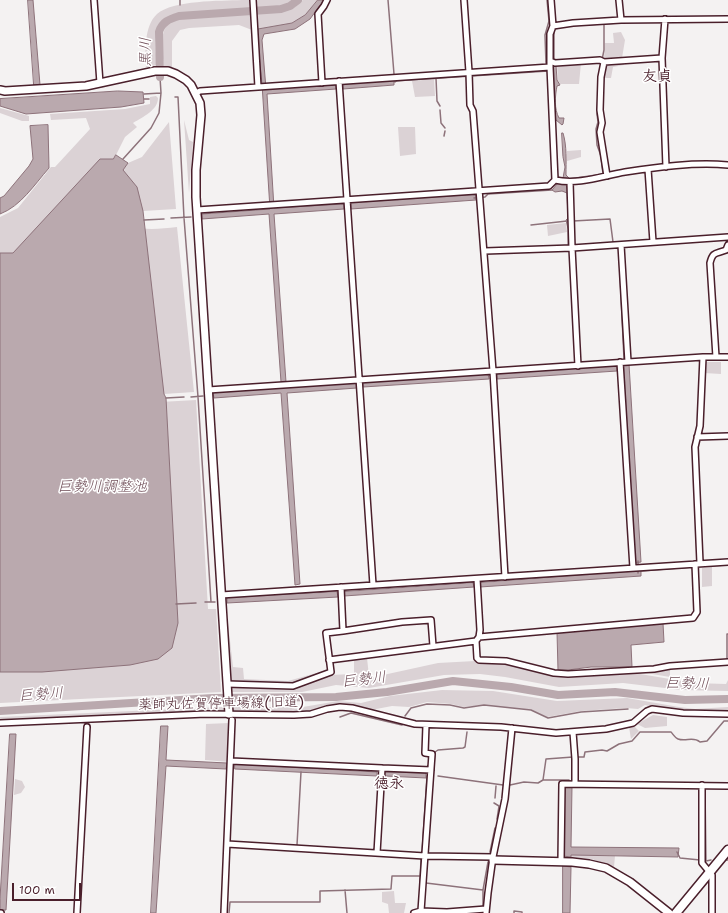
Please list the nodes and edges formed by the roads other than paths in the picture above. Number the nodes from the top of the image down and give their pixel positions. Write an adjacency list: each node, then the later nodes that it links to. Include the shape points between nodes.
1 (94, 0): 16 (street)
2 (327, 0): 17 (street, via 318,14)
3 (464, 0): 15 (street)
4 (551, 0): 10 (street)
5 (619, 0): 8 (street)
6 (253, 2): 19 (street)
7 (728, 19): 9 (street)
8 (621, 20): 9 (street); 10 (street)
9 (664, 21): 11 (street)
10 (553, 26): 13 (street, via 550,34)
11 (662, 58): 12 (street); 23 (street)
12 (602, 61): 13 (street); 25 (street, via 600,132)
13 (553, 62): 14 (street)
14 (550, 70): 15 (street); 26 (street)
15 (469, 75): 18 (street); 28 (street)
16 (100, 83): 20 (street, via 60,88); 21 (street, via 155,71 168,71 186,80)
17 (322, 83): 18 (street); 19 (street)
18 (339, 85): 29 (street)
19 (259, 87): 21 (street)
20 (0, 90)
21 (196, 93): 30 (street, via 201,115 196,170)
22 (728, 165): 23 (street, via 713,163)
23 (666, 167): 24 (street)
24 (648, 170): 25 (street); 32 (street)
25 (606, 176): 27 (street)
26 (555, 180): 27 (street); 28 (street, via 549,186)
27 (570, 182): 35 (street)
28 (480, 196): 29 (street); 36 (street)
29 (347, 204): 30 (street, via 274,204); 44 (street)
30 (197, 210): 45 (street)
31 (728, 237): 32 (street)
32 (652, 242): 33 (street)
33 (621, 245): 35 (street); 40 (street)
34 (728, 245): 37 (street, via 726,250 716,252 710,263)
35 (572, 248): 36 (street); 41 (street)
36 (485, 251): 43 (street)
37 (719, 357): 38 (street); 39 (street)
38 (728, 357)
39 (703, 359): 40 (street); 47 (street, via 700,426)
40 (628, 362): 42 (street)
41 (578, 366): 42 (street); 43 (street)
42 (620, 366): 50 (street)
43 (493, 375): 44 (street); 51 (street)
44 (360, 383): 45 (street); 53 (street)
45 (208, 390): 55 (street)
46 (728, 436): 47 (street)
47 (697, 437): 49 (street)
48 (728, 562): 49 (street)
49 (697, 564): 50 (street); 57 (street, via 697,612 693,618)
50 (637, 568): 51 (street)
51 (505, 577): 52 (street)
52 (477, 583): 53 (street); 57 (street, via 480,630)
53 (373, 585): 54 (street)
54 (341, 587): 55 (street); 56 (street)
55 (221, 595): 61 (street)
56 (343, 631): 58 (street, via 431,620); 59 (street, via 326,633)
57 (478, 639): 58 (street); 60 (street, via 479,660 506,661 554,673 639,670)
58 (433, 646): 59 (street)
59 (329, 660): 61 (street, via 331,672 293,686)
60 (728, 662)
61 (227, 684): 63 (street)
62 (728, 714): 68 (street, 薬師丸佐賀停車場線(旧道), via 697,714 652,709 633,723)
63 (230, 717): 64 (street, 薬師丸佐賀停車場線(旧道)); 65 (street, 薬師丸佐賀停車場線(旧道), via 311,714 327,709 352,708 403,722); 69 (street)
64 (0, 723)
65 (426, 725): 67 (street, 薬師丸佐賀停車場線(旧道)); 70 (street, via 425,753 432,754)
66 (87, 727): 85 (street)
67 (512, 728): 68 (street, 薬師丸佐賀停車場線(旧道), via 536,732); 79 (street, via 505,799)
68 (573, 732): 72 (street, via 575,757)
69 (231, 761): 71 (street); 75 (street)
70 (431, 770): 71 (street); 78 (street)
71 (381, 772): 77 (street)
72 (571, 784): 73 (street); 80 (street, via 562,784)
73 (702, 785): 74 (street); 81 (street, via 702,863)
74 (728, 786)
75 (227, 844): 77 (street); 86 (street)
76 (728, 850): 81 (main road)
77 (377, 853): 78 (street)
78 (425, 856): 79 (street); 82 (street)
79 (493, 859): 80 (street); 83 (street)
80 (561, 862): 88 (street, via 606,868 630,882)
81 (709, 873): 89 (main road); 90 (street, via 712,876)
82 (421, 911): 84 (street); 87 (street)
83 (486, 911): 84 (street)
84 (447, 912)
85 (77, 913)
86 (224, 913)
87 (414, 913)
88 (669, 913)
89 (676, 913)
90 (712, 913)

